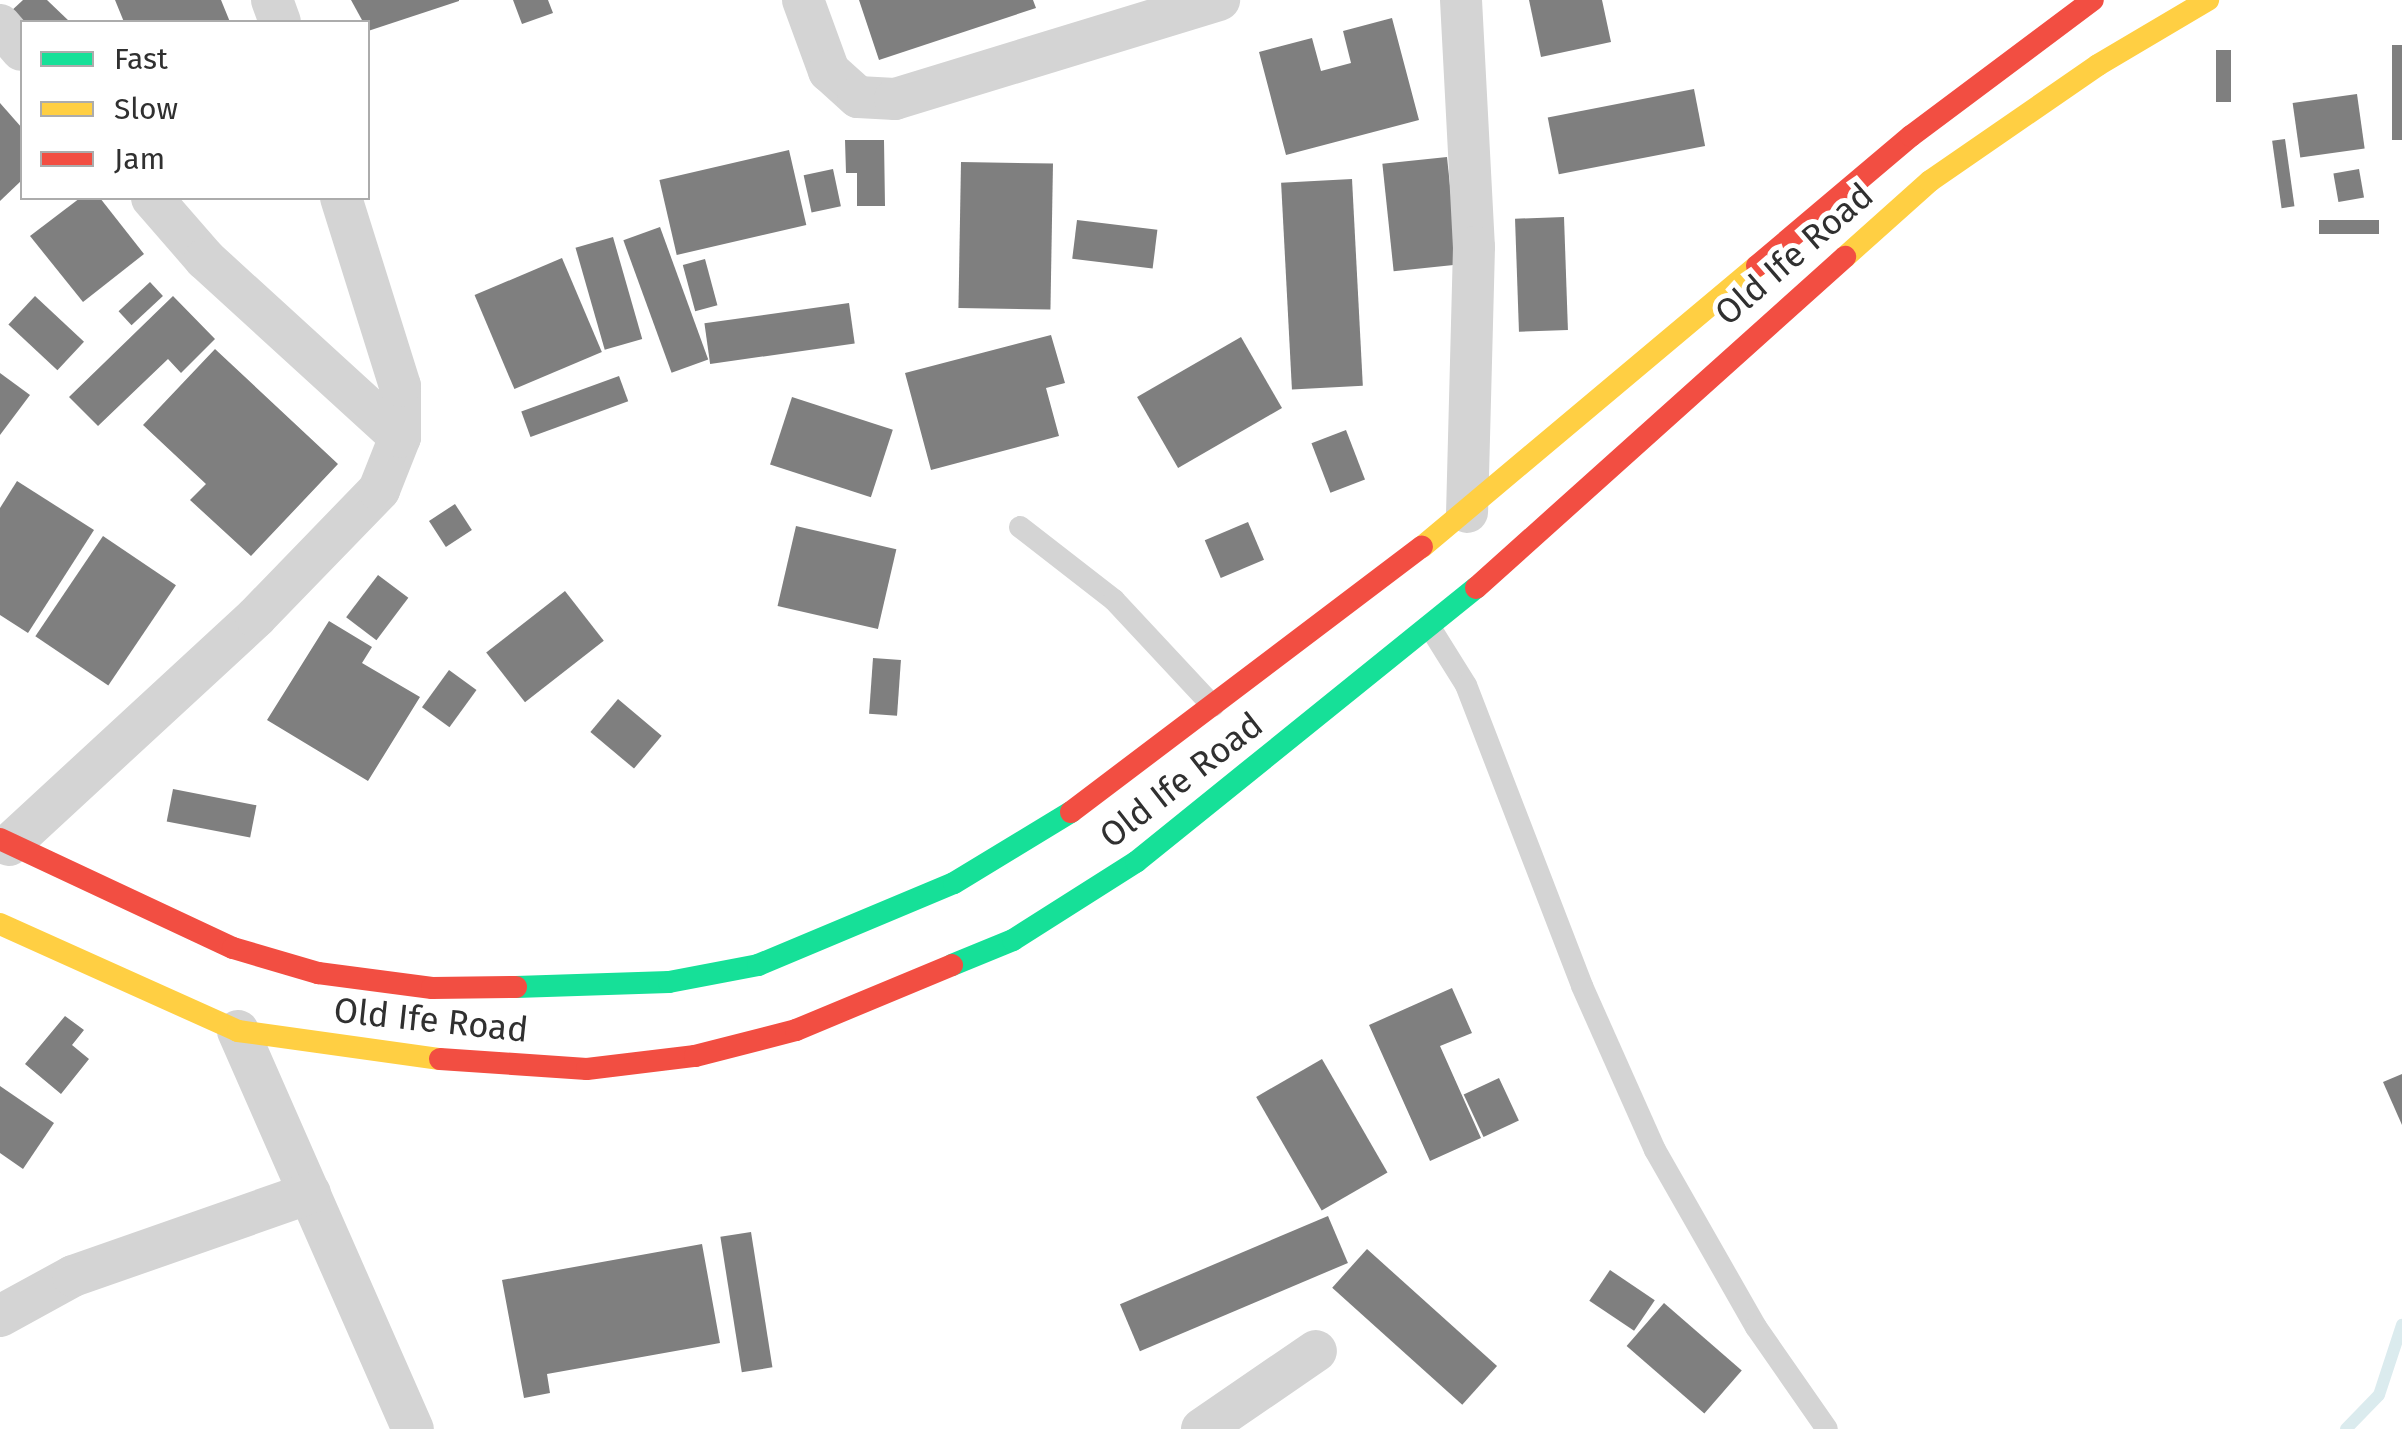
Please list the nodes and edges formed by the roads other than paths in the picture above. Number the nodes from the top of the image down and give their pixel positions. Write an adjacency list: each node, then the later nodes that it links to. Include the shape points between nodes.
1 (803, 0): 2 (street, via 829,71 858,97 895,99)
2 (1219, 0)
3 (1460, 0): 11 (street, via 1474,247)
4 (2093, 0): 11 (main road, Old Ife Road, via 1911,136)
5 (2208, 0): 14 (main road, Old Ife Road, via 2098,64 1930,182)
6 (0, 24): 7 (street)
7 (20, 48)
8 (154, 200): 10 (street, via 205,259)
9 (342, 200): 10 (street, via 388,331 400,386)
10 (400, 437): 16 (street, via 378,490 256,616)
11 (1467, 512): 13 (main road, Old Ife Road)
12 (1020, 527): 15 (lane, via 1114,600)
13 (1395, 589): 14 (main road); 15 (main road, Old Ife Road)
14 (1430, 628): 18 (main road, Old Ife Road, via 1120,872 1013,940 796,1030 696,1056 587,1069 460,1062); 24 (lane, via 1466,685 1582,986 1656,1150 1756,1327)
15 (1213, 706): 16 (main road, Old Ife Road, via 1090,800 954,883 758,965 669,982 432,988 318,973 233,948)
16 (5, 842)
17 (0, 924): 18 (main road, Old Ife Road)
18 (238, 1031): 19 (street)
19 (310, 1194): 20 (street, via 73,1276); 22 (street)
20 (0, 1316)
21 (1316, 1351): 23 (street)
22 (403, 1426)
23 (1202, 1429)
24 (1828, 1429)

